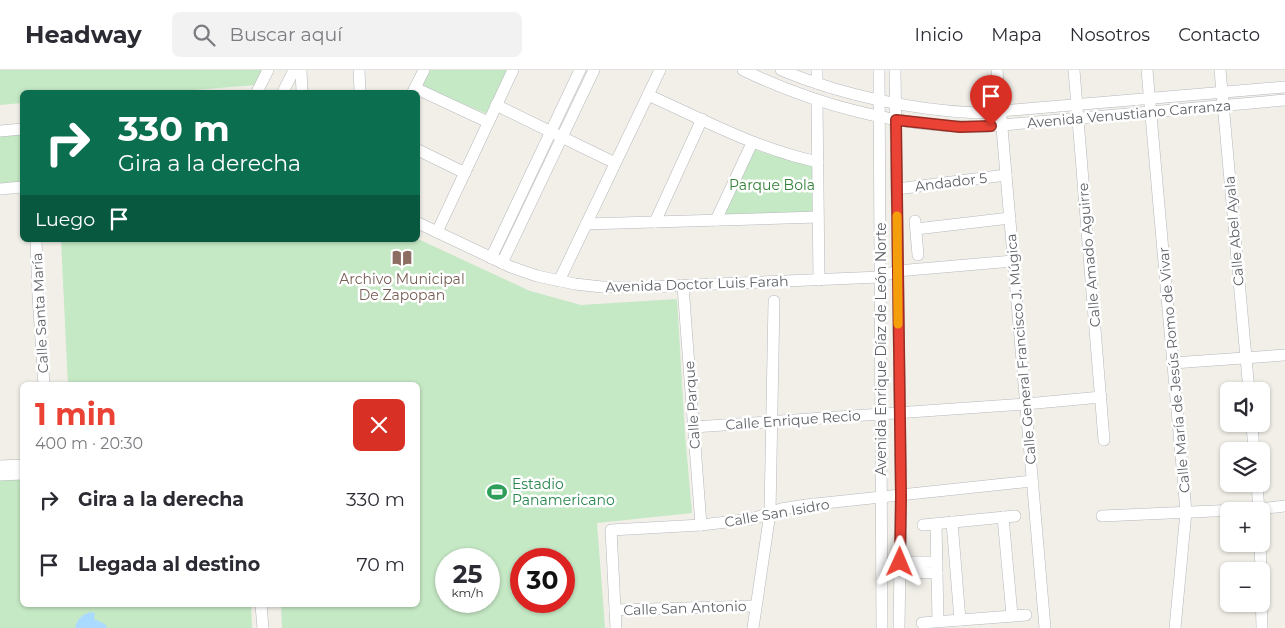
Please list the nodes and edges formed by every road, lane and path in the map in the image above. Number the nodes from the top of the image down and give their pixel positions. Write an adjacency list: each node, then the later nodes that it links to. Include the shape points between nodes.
1 (268, 70): 21 (street)
2 (294, 70): 22 (street)
3 (301, 70): 23 (street)
4 (359, 70): 24 (street)
5 (424, 70): 25 (street)
6 (513, 70): 34 (street)
7 (580, 70): 47 (street)
8 (594, 70): 48 (street)
9 (660, 70): 28 (street)
10 (743, 70): 31 (street, Avenida Venustiano Carranza)
11 (781, 70): 19 (street, Avenida Venustiano Carranza)
12 (817, 70): 19 (street)
13 (879, 70): 29 (street, Avenida Enrique Díaz de León Norte)
14 (895, 70): 33 (street, Avenida Enrique Díaz de León Norte)
15 (997, 70): 38 (street, Calle General Francisco J. Múgica)
16 (1074, 70): 36 (street, Calle Amado Aguirre)
17 (1147, 70): 30 (street, Calle María de Jesús Romo de Vivar)
18 (1220, 70): 27 (street, Calle Abel Ayala)
19 (817, 83): 29 (street, Avenida Venustiano Carranza)
20 (1285, 87): 27 (street, Avenida Venustiano Carranza)
21 (258, 90)
22 (284, 90)
23 (302, 90)
24 (360, 90)
25 (414, 90)
26 (420, 93): 43 (street)
27 (1222, 93): 30 (street, Avenida Venustiano Carranza); 35 (street, Calle Abel Ayala)
28 (648, 95): 41 (street); 52 (street)
29 (879, 99): 33 (street, Avenida Venustiano Carranza); 39 (street, Avenida Enrique Díaz de León Norte)
30 (1150, 99): 36 (street, Avenida Venustiano Carranza); 37 (street, Calle María de Jesús Romo de Vivar)
31 (817, 100): 39 (street, Avenida Venustiano Carranza); 51 (street)
32 (1285, 100): 35 (street, Avenida Venustiano Carranza)
33 (896, 102): 38 (street, Avenida Venustiano Carranza, via 952,112); 42 (street, Avenida Enrique Díaz de León Norte)
34 (496, 105): 43 (street); 47 (street)
35 (1223, 105): 37 (street, Avenida Venustiano Carranza); 79 (street, Calle Abel Ayala)
36 (1077, 106): 38 (street, Avenida Venustiano Carranza); 40 (street, Calle Amado Aguirre)
37 (1151, 111): 40 (street, Avenida Venustiano Carranza); 80 (street, Calle María de Jesús Romo de Vivar)
38 (1000, 112): 44 (street, Calle General Francisco J. Múgica)
39 (879, 117): 42 (street, Avenida Venustiano Carranza); 73 (street, Avenida Enrique Díaz de León Norte)
40 (1078, 118): 44 (street, Avenida Venustiano Carranza); 83 (street, Calle Amado Aguirre)
41 (702, 120): 49 (street); 61 (street)
42 (896, 120): 44 (street, Avenida Venustiano Carranza, via 960,127); 57 (street, Avenida Enrique Díaz de León Norte)
43 (488, 122): 53 (street)
44 (1002, 125): 54 (street, Calle General Francisco J. Múgica)
45 (20, 129): 46 (street)
46 (0, 131)
47 (551, 132): 48 (street); 69 (street)
48 (562, 137): 52 (street); 71 (street)
49 (752, 143): 51 (street); 60 (street)
50 (420, 151): 53 (street)
51 (818, 162): 58 (street)
52 (615, 163): 63 (street)
53 (465, 173): 65 (street)
54 (1006, 175): 57 (street, Andador 5); 59 (street, Calle General Francisco J. Múgica)
55 (20, 187): 56 (street)
56 (0, 189)
57 (897, 189): 66 (street, Avenida Enrique Díaz de León Norte)
58 (818, 216): 60 (street); 74 (street)
59 (1010, 218): 64 (street); 70 (street, Calle General Francisco J. Múgica)
60 (716, 220): 61 (street)
61 (654, 222): 63 (street)
62 (420, 224): 65 (street, Avenida Doctor Luis Farah)
63 (586, 224): 75 (street)
64 (916, 230): 66 (street); 68 (street)
65 (437, 232): 69 (street, Avenida Doctor Luis Farah)
66 (897, 241): 72 (street, Avenida Enrique Díaz de León Norte)
67 (36, 242): 81 (street, Calle Santa María)
68 (918, 255)
69 (491, 258): 71 (street, Avenida Doctor Luis Farah)
70 (1013, 261): 72 (street, Avenida Doctor Luis Farah); 84 (street, Calle General Francisco J. Múgica)
71 (502, 263): 75 (street, Avenida Doctor Luis Farah)
72 (898, 271): 73 (street, Avenida Doctor Luis Farah); 85 (street, Avenida Enrique Díaz de León Norte)
73 (880, 277): 74 (street, Avenida Doctor Luis Farah); 86 (street, Avenida Enrique Díaz de León Norte)
74 (819, 280): 76 (street, Avenida Doctor Luis Farah)
75 (559, 281): 76 (street, Avenida Doctor Luis Farah, via 602,287)
76 (683, 286): 88 (street, Calle Parque)
77 (774, 301): 87 (street)
78 (1285, 355): 79 (street)
79 (1246, 359): 80 (street); 82 (street, Calle Abel Ayala)
80 (1173, 363): 100 (street, Calle María de Jesús Romo de Vivar)
81 (44, 382)
82 (1248, 382)
83 (1101, 397): 84 (street, Calle Enrique Recio); 89 (street, Calle Amado Aguirre)
84 (1026, 404): 85 (street, Calle Enrique Recio); 94 (street, Calle General Francisco J. Múgica)
85 (900, 413): 86 (street, Calle Enrique Recio); 95 (street, Avenida Enrique Díaz de León Norte)
86 (880, 414): 87 (street, Calle Enrique Recio); 96 (street, Avenida Enrique Díaz de León Norte)
87 (773, 420): 88 (street, Calle Enrique Recio); 101 (street)
88 (694, 427): 107 (street, Calle Parque)
89 (1104, 440)
90 (20, 465): 91 (street)
91 (0, 466)
92 (20, 474): 93 (street)
93 (0, 475)
94 (1032, 481): 95 (street, Calle San Isidro); 126 (street, Calle General Francisco J. Múgica)
95 (901, 496): 96 (street, Calle San Isidro); 110 (street, Avenida Enrique Díaz de León Norte)
96 (882, 498): 101 (street, Calle San Isidro, via 797,506); 109 (street, Avenida Enrique Díaz de León Norte)
97 (1285, 506): 98 (street)
98 (1270, 508)
99 (1220, 511): 100 (street)
100 (1186, 512): 103 (street); 127 (street, Calle María de Jesús Romo de Vivar)
101 (770, 513): 107 (street, Calle San Isidro, via 752,519); 112 (street)
102 (1015, 516): 104 (street)
103 (1102, 516)
104 (1003, 517): 105 (street); 116 (street)
105 (952, 522): 106 (street); 118 (street)
106 (936, 524): 108 (street); 111 (street)
107 (701, 525): 114 (street, Calle San Isidro, via 612,530)
108 (923, 525)
109 (882, 567): 110 (street); 124 (street, Avenida Enrique Díaz de León Norte)
110 (900, 567): 111 (street); 125 (street, Avenida Enrique Díaz de León Norte)
111 (937, 567): 119 (street)
112 (756, 606): 114 (street, Calle San Antonio); 123 (street)
113 (262, 607): 121 (street)
114 (615, 610): 122 (street)
115 (1262, 612): 128 (street)
116 (1012, 615): 117 (street); 118 (street)
117 (1026, 615)
118 (960, 620): 119 (street)
119 (938, 621): 120 (street)
120 (922, 623)
121 (263, 628)
122 (616, 628)
123 (753, 628)
124 (882, 628)
125 (899, 628)
126 (1045, 628)
127 (1176, 628)
128 (1262, 628)

